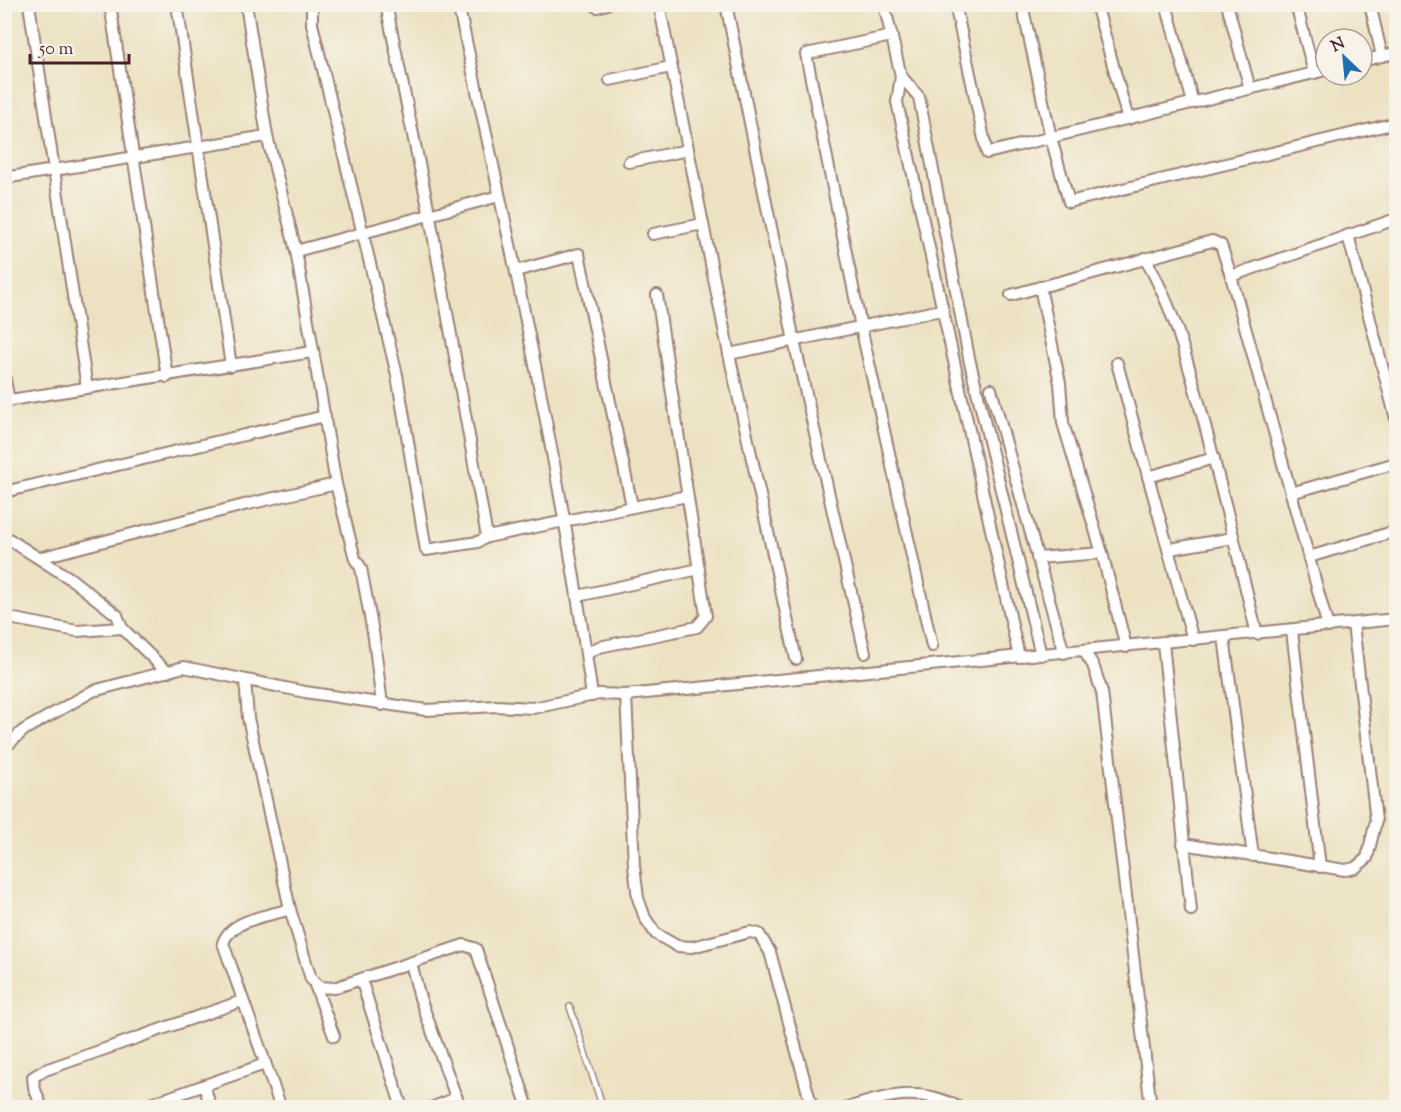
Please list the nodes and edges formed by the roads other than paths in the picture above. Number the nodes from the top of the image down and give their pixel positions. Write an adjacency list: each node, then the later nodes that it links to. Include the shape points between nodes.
1 (29, 4): 36 (street)
2 (110, 4): 34 (street)
3 (177, 4): 32 (street)
4 (246, 4): 30 (street)
5 (312, 4): 43 (street, via 312,24)
6 (386, 4): 39 (street)
7 (458, 4): 38 (street)
8 (659, 4): 22 (street)
9 (726, 4): 54 (street)
10 (884, 4): 18 (street)
11 (955, 4): 31 (street, via 987,153)
12 (1022, 4): 31 (street)
13 (1096, 4): 28 (street)
14 (1166, 4): 27 (street)
15 (1227, 4): 26 (street)
16 (1296, 4): 23 (street)
17 (1370, 4): 19 (street)
18 (892, 36): 24 (street); 53 (street, via 806,54)
19 (1382, 56): 20 (street); 21 (street, via 1394,53)
20 (1374, 58)
21 (1396, 60)
22 (671, 67): 25 (street); 33 (street)
23 (1314, 73): 26 (street)
24 (901, 76): 52 (street, via 897,102); 102 (street, via 919,97 969,358)
25 (610, 80)
26 (1250, 89): 27 (street)
27 (1193, 103): 28 (street)
28 (1128, 119): 31 (street)
29 (1396, 123): 31 (street, via 1069,202)
30 (267, 136): 32 (street); 45 (street)
31 (1051, 138)
32 (197, 149): 34 (street); 58 (street)
33 (688, 150): 35 (street); 41 (street)
34 (133, 158): 36 (street); 60 (street)
35 (629, 162)
36 (56, 170): 37 (street); 61 (street)
37 (4, 178)
38 (500, 196): 39 (street); 47 (street)
39 (430, 217): 43 (street); 77 (street)
40 (1396, 219): 44 (street)
41 (703, 224): 42 (street); 56 (street)
42 (653, 234)
43 (364, 235): 45 (street); 77 (street, via 397,375 426,550 478,542)
44 (1348, 235): 48 (street); 65 (street)
45 (296, 251): 55 (street)
46 (1145, 258): 48 (street, via 1212,241 1221,245); 49 (street); 66 (street, via 1172,309)
47 (516, 271): 73 (street, via 579,254); 74 (street)
48 (1231, 276): 71 (street)
49 (1040, 287): 51 (street); 80 (street, via 1060,383 1063,423)
50 (657, 295): 72 (street)
51 (1011, 295)
52 (941, 310): 53 (street); 103 (street)
53 (861, 327): 54 (street); 96 (street)
54 (794, 341): 56 (street); 99 (street)
55 (312, 352): 58 (street); 64 (street)
56 (729, 354): 104 (street)
57 (1117, 363): 68 (street)
58 (231, 366): 60 (street)
59 (4, 375): 63 (street)
60 (167, 377): 61 (street)
61 (87, 388): 63 (street)
62 (991, 389): 83 (street)
63 (7, 401)
64 (325, 416): 69 (street); 70 (street)
65 (1396, 419)
66 (1214, 458): 68 (street); 78 (street)
67 (1396, 463): 71 (street)
68 (1149, 477): 79 (street)
69 (336, 484): 82 (street); 109 (street, via 355,559 361,568)
70 (4, 492)
71 (1291, 493): 81 (street)
72 (687, 496): 73 (street); 84 (street)
73 (632, 506): 74 (street)
74 (564, 521): 77 (street); 85 (street)
75 (1396, 531): 81 (street)
76 (4, 536): 82 (street)
77 (487, 537)
78 (1233, 538): 79 (street); 92 (street)
79 (1170, 549): 94 (street)
80 (1102, 553): 83 (street); 97 (street)
81 (1309, 557): 89 (street)
82 (39, 558): 90 (street, via 117,615)
83 (1037, 558): 100 (street)
84 (699, 569): 85 (street); 101 (street, via 706,616 697,627 599,647)
85 (578, 596): 101 (street)
86 (4, 617): 90 (street, via 77,631)
87 (1396, 619): 88 (street)
88 (1353, 624): 89 (street); 113 (street, via 1375,834 1363,863 1345,870)
89 (1328, 627): 91 (street)
90 (123, 628): 105 (street)
91 (1292, 631): 92 (street); 113 (street)
92 (1257, 634): 93 (street)
93 (1224, 637): 94 (street); 112 (street)
94 (1194, 640): 95 (street)
95 (1163, 643): 97 (street); 111 (street)
96 (932, 646)
97 (1126, 647): 98 (street)
98 (1084, 651): 100 (street); 136 (street, via 1094,665 1102,692)
99 (865, 653)
100 (1064, 653): 102 (street)
101 (586, 654): 108 (street)
102 (1041, 655): 103 (street)
103 (1019, 657): 107 (street)
104 (796, 659)
105 (167, 672): 106 (street, via 184,668); 110 (street, via 93,692 24,730)
106 (245, 680): 109 (street); 114 (street, via 248,718)
107 (626, 695): 108 (street); 133 (street, via 634,866 645,918 656,934 677,946 692,947 750,932 765,940)
108 (592, 696): 109 (street, via 532,708 426,710)
109 (382, 705)
110 (4, 748)
111 (1183, 844): 112 (street); 115 (street)
112 (1253, 856): 113 (street)
113 (1320, 867)
114 (290, 909): 118 (street); 119 (street, via 238,925 226,936 225,952)
115 (1191, 910)
116 (411, 963): 117 (street); 124 (street); 131 (street, via 464,945 476,949)
117 (361, 979): 118 (street, via 334,988); 129 (street)
118 (315, 985): 121 (street)
119 (242, 1001): 122 (street); 125 (street, via 45,1070 33,1077)
120 (570, 1007): 132 (lane)
121 (334, 1036)
122 (265, 1064): 123 (street); 128 (street)
123 (204, 1085): 126 (street); 127 (street)
124 (458, 1103): 130 (street)
125 (42, 1107)
126 (139, 1107)
127 (211, 1107)
128 (281, 1107)
129 (402, 1107)
130 (431, 1107)
131 (528, 1107)
132 (603, 1107)
133 (812, 1107)
134 (847, 1107): 135 (street, via 910,1093 935,1096)
135 (960, 1107)
136 (1151, 1107)

